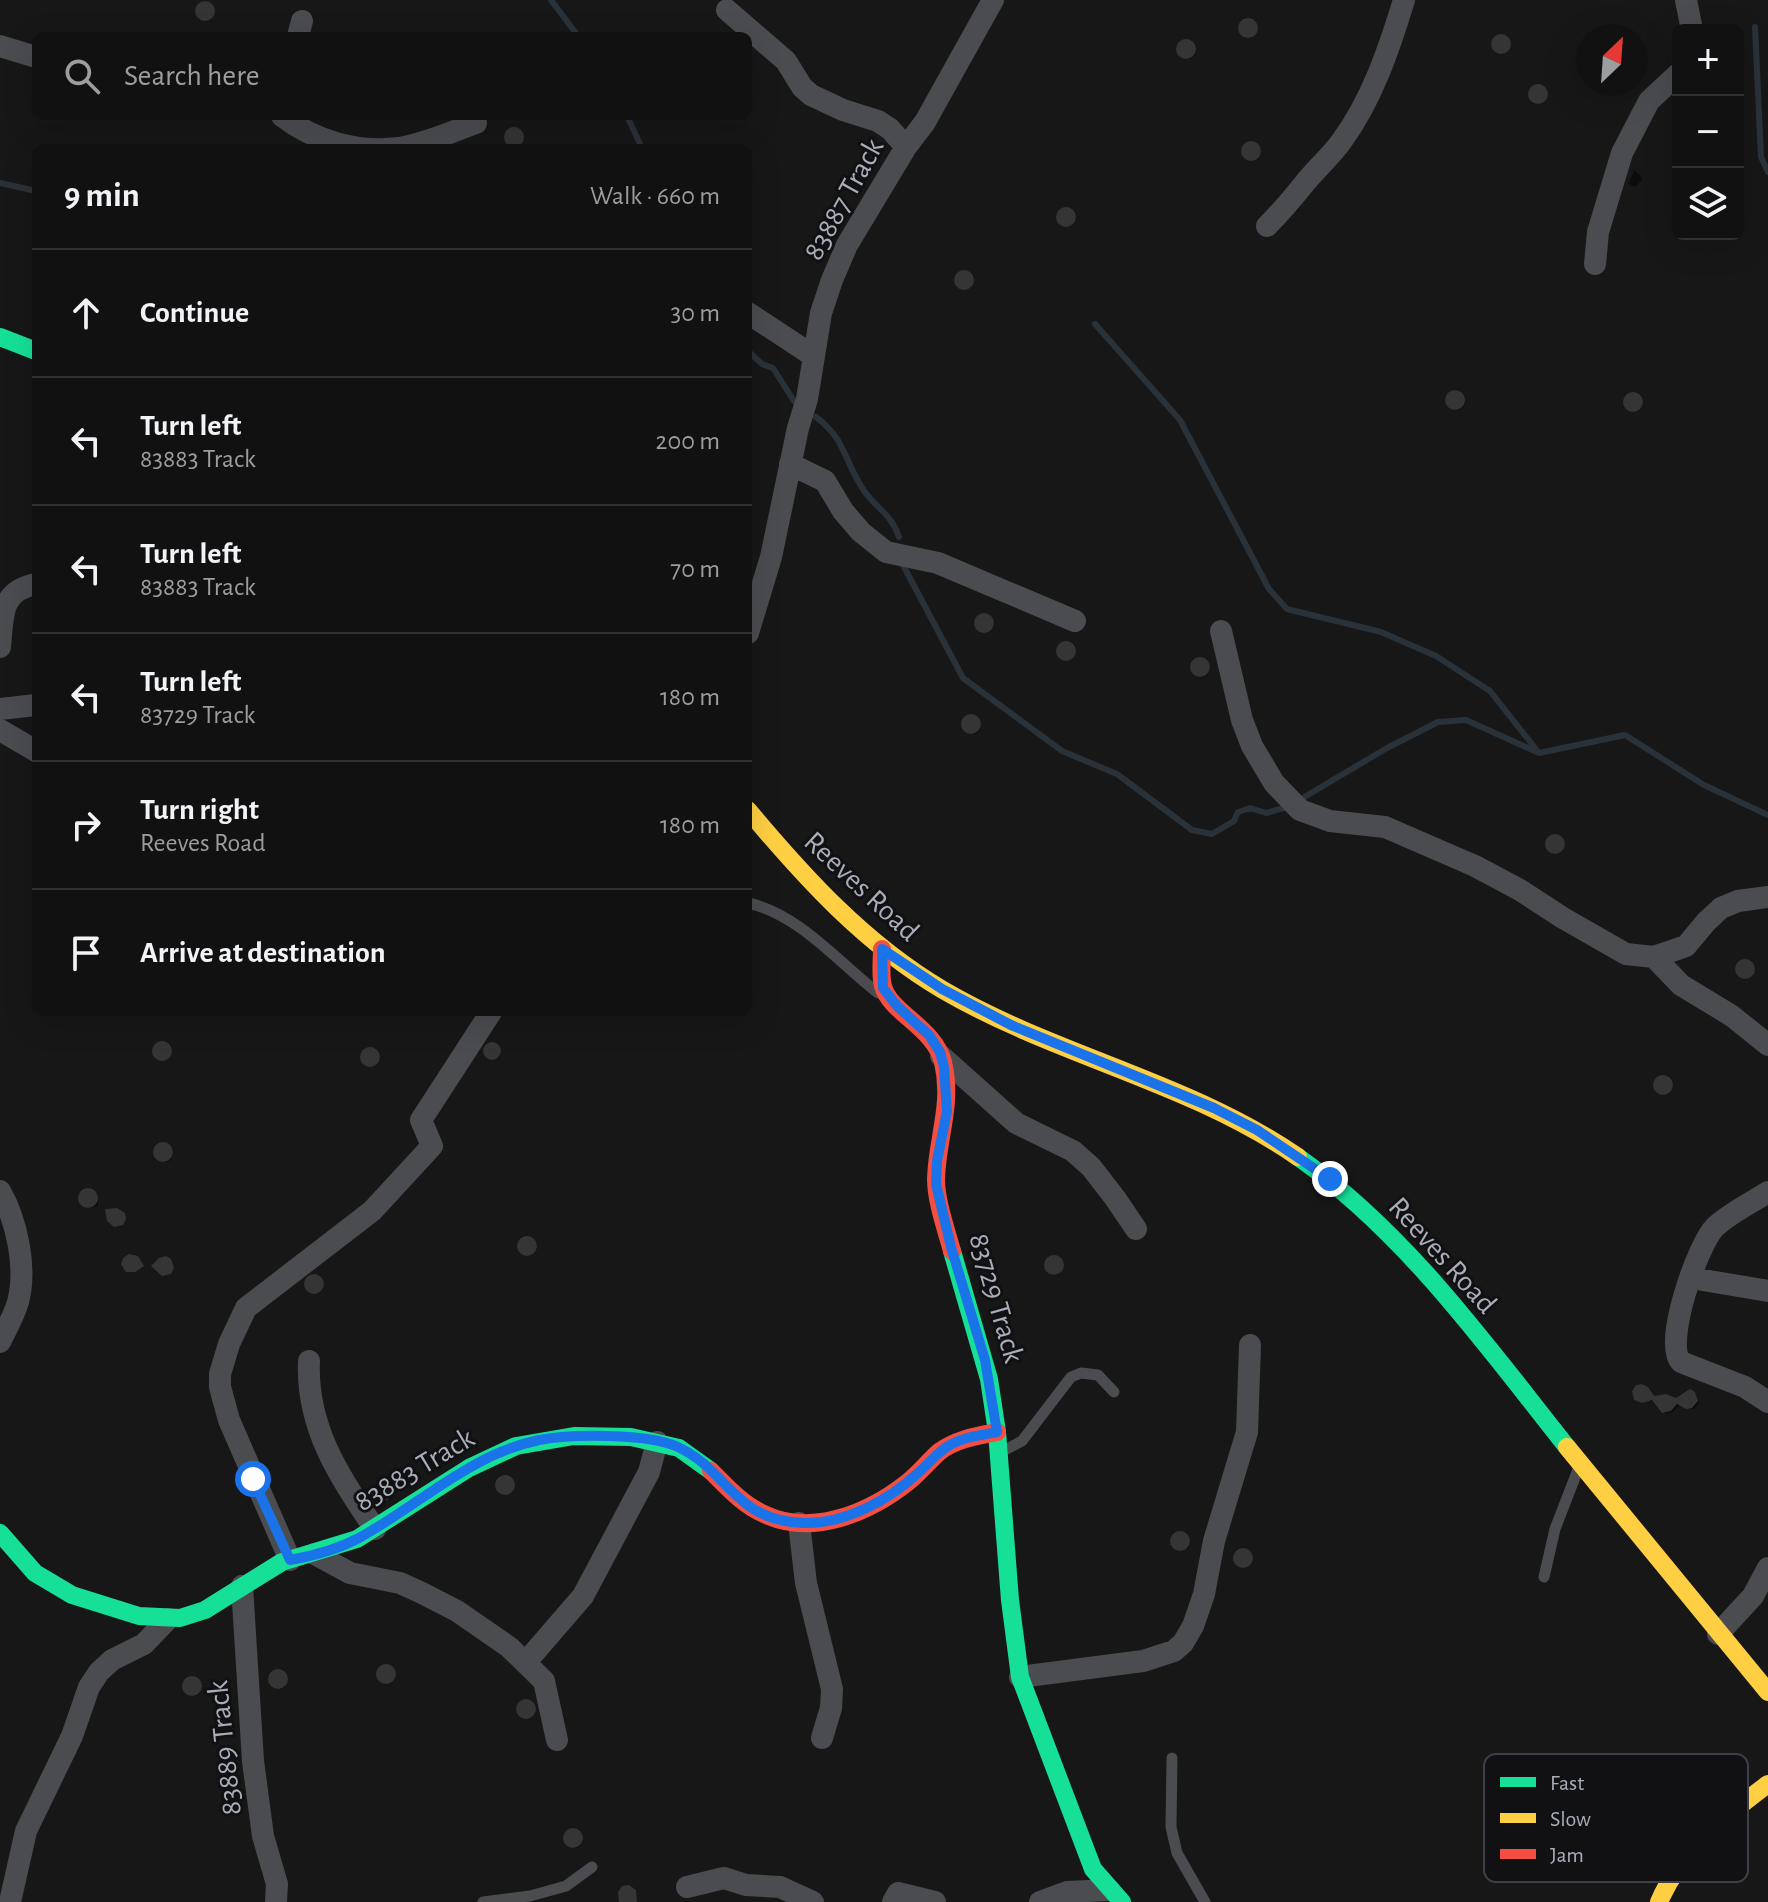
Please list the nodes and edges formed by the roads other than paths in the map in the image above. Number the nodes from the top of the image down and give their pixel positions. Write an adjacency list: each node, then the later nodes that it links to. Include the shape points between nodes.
1 (993, 0): 13 (street, 83887 Track)
2 (1404, 0): 14 (street, via 1363,107 1341,142)
3 (1686, 0): 5 (street)
4 (727, 10): 13 (street, via 786,61 811,95 878,121)
5 (1691, 24)
6 (0, 46): 7 (street)
7 (32, 56)
8 (1672, 80): 15 (street, via 1649,101 1622,153 1598,232)
9 (287, 120): 11 (street)
10 (476, 123): 12 (street)
11 (342, 144)
12 (411, 144)
13 (906, 147): 19 (street, 83887 Track, via 838,264)
14 (1267, 226)
15 (1595, 264)
16 (752, 316): 19 (street)
17 (0, 337): 18 (street)
18 (32, 349)
19 (812, 355): 20 (street, 83887 Track)
20 (790, 464): 22 (street, 83887 Track); 23 (street, via 825,481 843,511 879,548 938,563)
21 (32, 585): 25 (street, via 8,598)
22 (752, 620)
23 (1075, 621)
24 (1221, 631): 34 (street, via 1252,746 1274,783 1300,810 1330,821 1406,834 1520,890 1626,954)
25 (0, 647)
26 (32, 705): 27 (street)
27 (0, 709)
28 (0, 730): 29 (street)
29 (32, 749)
30 (752, 815): 33 (street, Reeves Road, via 802,875)
31 (1768, 897): 34 (street, via 1721,908 1686,946)
32 (752, 905): 35 (lane, via 803,930)
33 (882, 949): 35 (street, 83729 Track, via 883,988); 52 (street, Reeves Road, via 942,989 1011,1025 1257,1130 1330,1179 1430,1278)
34 (1654, 957): 37 (street, via 1681,985)
35 (897, 1006): 38 (street, 83729 Track, via 929,1035)
36 (488, 1016): 57 (street, via 421,1120 432,1146 372,1211 246,1308 229,1344 220,1387 229,1420)
37 (1768, 1045)
38 (941, 1056): 41 (street, via 1016,1123 1073,1151); 49 (street, 83729 Track, via 948,1095 936,1184 985,1360)
39 (0, 1191): 44 (street, via 14,1227 21,1275 19,1299)
40 (1768, 1192): 42 (street, via 1713,1229)
41 (1136, 1229)
42 (1691, 1278): 43 (street); 48 (street, via 1675,1338 1676,1358)
43 (1768, 1291)
44 (0, 1342)
45 (1250, 1345): 64 (street, via 1247,1432 1204,1594 1183,1643 1143,1661)
46 (309, 1361): 54 (street, via 312,1405 330,1457)
47 (1114, 1392): 51 (lane, via 1098,1375 1071,1377 1022,1441)
48 (1768, 1402)
49 (997, 1432): 51 (street, 83729 Track); 53 (street, 83883 Track, via 948,1446 897,1490 869,1506 841,1518)
50 (657, 1442): 53 (street, 83883 Track, via 678,1447 695,1459 744,1504 775,1519); 54 (street, 83883 Track, via 561,1437 511,1448 463,1471); 63 (street, via 649,1472 583,1596)
51 (999, 1453): 64 (street, 83729 Track)
52 (1580, 1463): 59 (lane); 62 (street, Reeves Road)
53 (799, 1523): 66 (street, via 806,1583 832,1689)
54 (375, 1529): 56 (street, 83883 Track)
55 (0, 1533): 61 (street, 83883 Track, via 55,1587 103,1606)
56 (315, 1554): 57 (street, 83883 Track); 63 (street, via 350,1573 422,1593 457,1611)
57 (290, 1560): 60 (street, 83883 Track)
58 (1768, 1568): 62 (street, via 1753,1596)
59 (1544, 1577)
60 (242, 1586): 61 (street, 83883 Track, via 195,1615); 78 (street, 83889 Track, via 253,1761)
61 (168, 1619): 77 (street, via 144,1644 112,1660 89,1687 72,1736 26,1831)
62 (1718, 1634): 65 (street, Reeves Road)
63 (526, 1662): 67 (street, via 544,1681)
64 (1020, 1677): 74 (street, 83729 Track, via 1093,1869)
65 (1768, 1692)
66 (822, 1738)
67 (557, 1740)
68 (1172, 1758): 84 (lane, via 1171,1827 1177,1853)
69 (1768, 1784): 70 (street)
70 (1748, 1800)
71 (592, 1867): 79 (lane, via 566,1886)
72 (1669, 1882): 76 (street)
73 (687, 1887): 80 (street, via 724,1878 780,1887)
74 (1116, 1896): 83 (street, via 1067,1892)
75 (896, 1897): 81 (street); 82 (street)
76 (1657, 1899)
77 (10, 1902)
78 (276, 1902)
79 (483, 1902)
80 (813, 1902)
81 (872, 1902)
82 (935, 1902)
83 (1040, 1902)
84 (1205, 1902)

